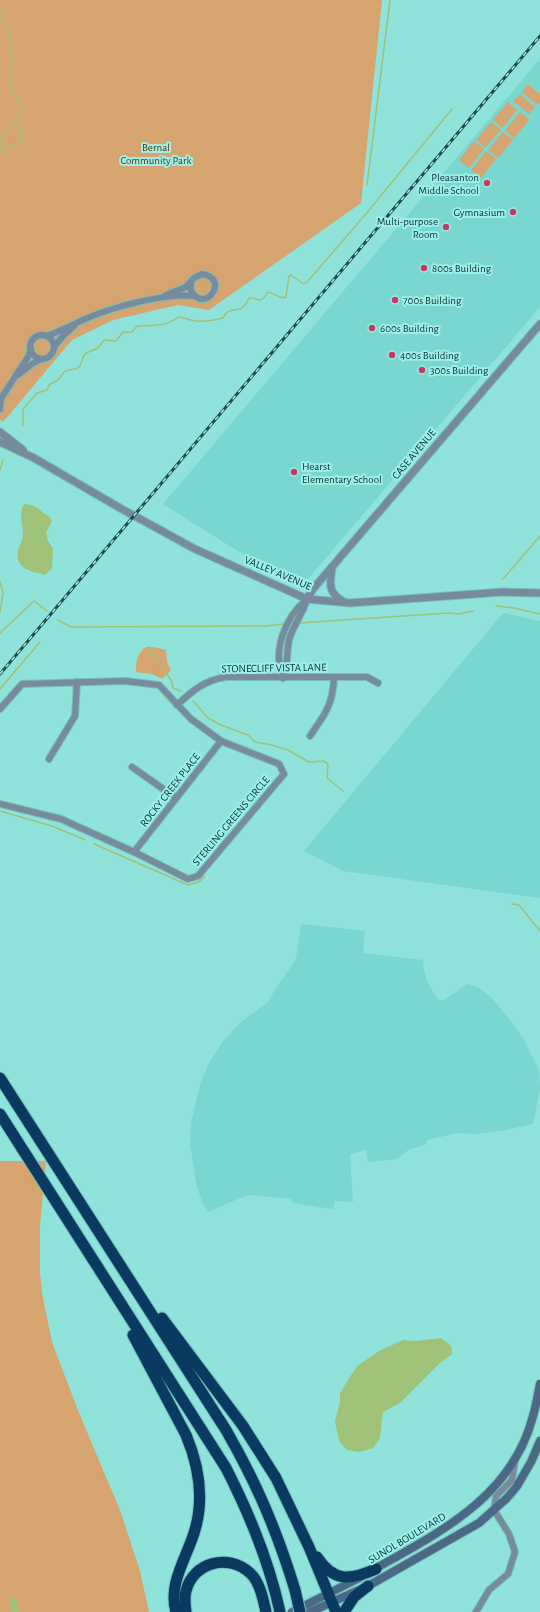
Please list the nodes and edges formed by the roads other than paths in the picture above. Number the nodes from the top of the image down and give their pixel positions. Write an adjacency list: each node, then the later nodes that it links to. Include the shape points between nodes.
1 (190, 283): 2 (street); 2 (street, via 202,274 211,277 214,282 214,290 210,296 202,299); 3 (street, via 182,289)
2 (194, 296): 3 (street)
3 (156, 298): 4 (street, via 117,308)
4 (80, 322): 6 (street); 7 (street)
5 (540, 324): 16 (street, CASE AVENUE)
6 (47, 336): 7 (street, via 52,339); 8 (street, via 40,335 34,338)
7 (54, 347): 9 (street, via 51,356)
8 (31, 350): 9 (street, via 34,356); 10 (street)
9 (41, 359): 10 (street)
10 (16, 377): 11 (street)
11 (1, 399): 12 (street)
12 (0, 409)
13 (0, 432): 15 (street, VALLEY AVENUE)
14 (0, 442): 15 (street, VALLEY AVENUE)
15 (34, 458): 18 (street, VALLEY AVENUE, via 195,549)
16 (332, 567): 18 (street, CASE AVENUE); 19 (street, via 332,592 335,597)
17 (540, 594): 19 (street, VALLEY AVENUE, via 503,592)
18 (307, 599): 19 (street, VALLEY AVENUE); 21 (street, CASE AVENUE, via 290,635 287,667); 21 (street, CASE AVENUE, via 298,607 280,641 279,668)
19 (346, 603)
20 (334, 677): 21 (street, STONECLIFF VISTA LANE); 23 (street, STONECLIFF VISTA LANE, via 367,677); 26 (street, via 334,692 330,704)
21 (283, 678): 24 (street, STONECLIFF VISTA LANE, via 215,679 205,682)
22 (77, 682): 24 (street, STERLING GREENS CIRCLE, via 125,681 159,685); 25 (street, STERLING GREENS CIRCLE, via 22,684); 28 (street, via 75,716)
23 (378, 683)
24 (178, 705): 27 (street, STERLING GREENS CIRCLE, via 191,719)
25 (0, 709)
26 (310, 736)
27 (221, 741): 30 (street, ROCKY CREEK PLACE); 32 (street, STERLING GREENS CIRCLE, via 279,764 284,774 198,876 188,879)
28 (49, 759)
29 (132, 767): 30 (street)
30 (176, 798): 32 (street, ROCKY CREEK PLACE)
31 (0, 804): 32 (street, STERLING GREENS CIRCLE, via 61,819)
32 (134, 852)
33 (0, 1078): 35 (highway)
34 (0, 1114): 36 (highway)
35 (114, 1256): 42 (highway, via 244,1426 276,1478); 51 (highway, bridge, via 243,1461 273,1524 285,1556)
36 (125, 1312): 47 (highway, via 132,1334 186,1435 197,1466 199,1516 176,1583); 49 (highway, via 229,1475 267,1562)
37 (540, 1384): 38 (main road, SUNOL BOULEVARD)
38 (539, 1395): 40 (main road, SUNOL BOULEVARD)
39 (540, 1441): 41 (main road, SUNOL BOULEVARD, via 517,1486)
40 (515, 1460): 41 (street, SUNOL BOULEVARD, via 512,1480 496,1496); 43 (main road, SUNOL BOULEVARD, via 502,1479 469,1512)
41 (494, 1510): 44 (main road, SUNOL BOULEVARD, via 463,1533); 55 (street, via 509,1534 515,1552 508,1574 489,1590)
42 (309, 1547): 43 (highway, via 322,1564 339,1576 359,1576); 45 (highway)
43 (376, 1569): 45 (main road, SUNOL BOULEVARD)
44 (368, 1586): 45 (main road, SUNOL BOULEVARD); 54 (highway, via 354,1597)
45 (329, 1598): 50 (main road, SUNOL BOULEVARD); 52 (main road, SUNOL BOULEVARD); 53 (highway)
46 (265, 1608): 48 (highway, via 257,1583 250,1573 233,1563 219,1562 197,1571 191,1579 186,1590)
47 (176, 1612)
48 (186, 1612)
49 (280, 1612)
50 (292, 1612)
51 (300, 1612)
52 (310, 1612)
53 (336, 1612)
54 (344, 1612)
55 (476, 1612)

